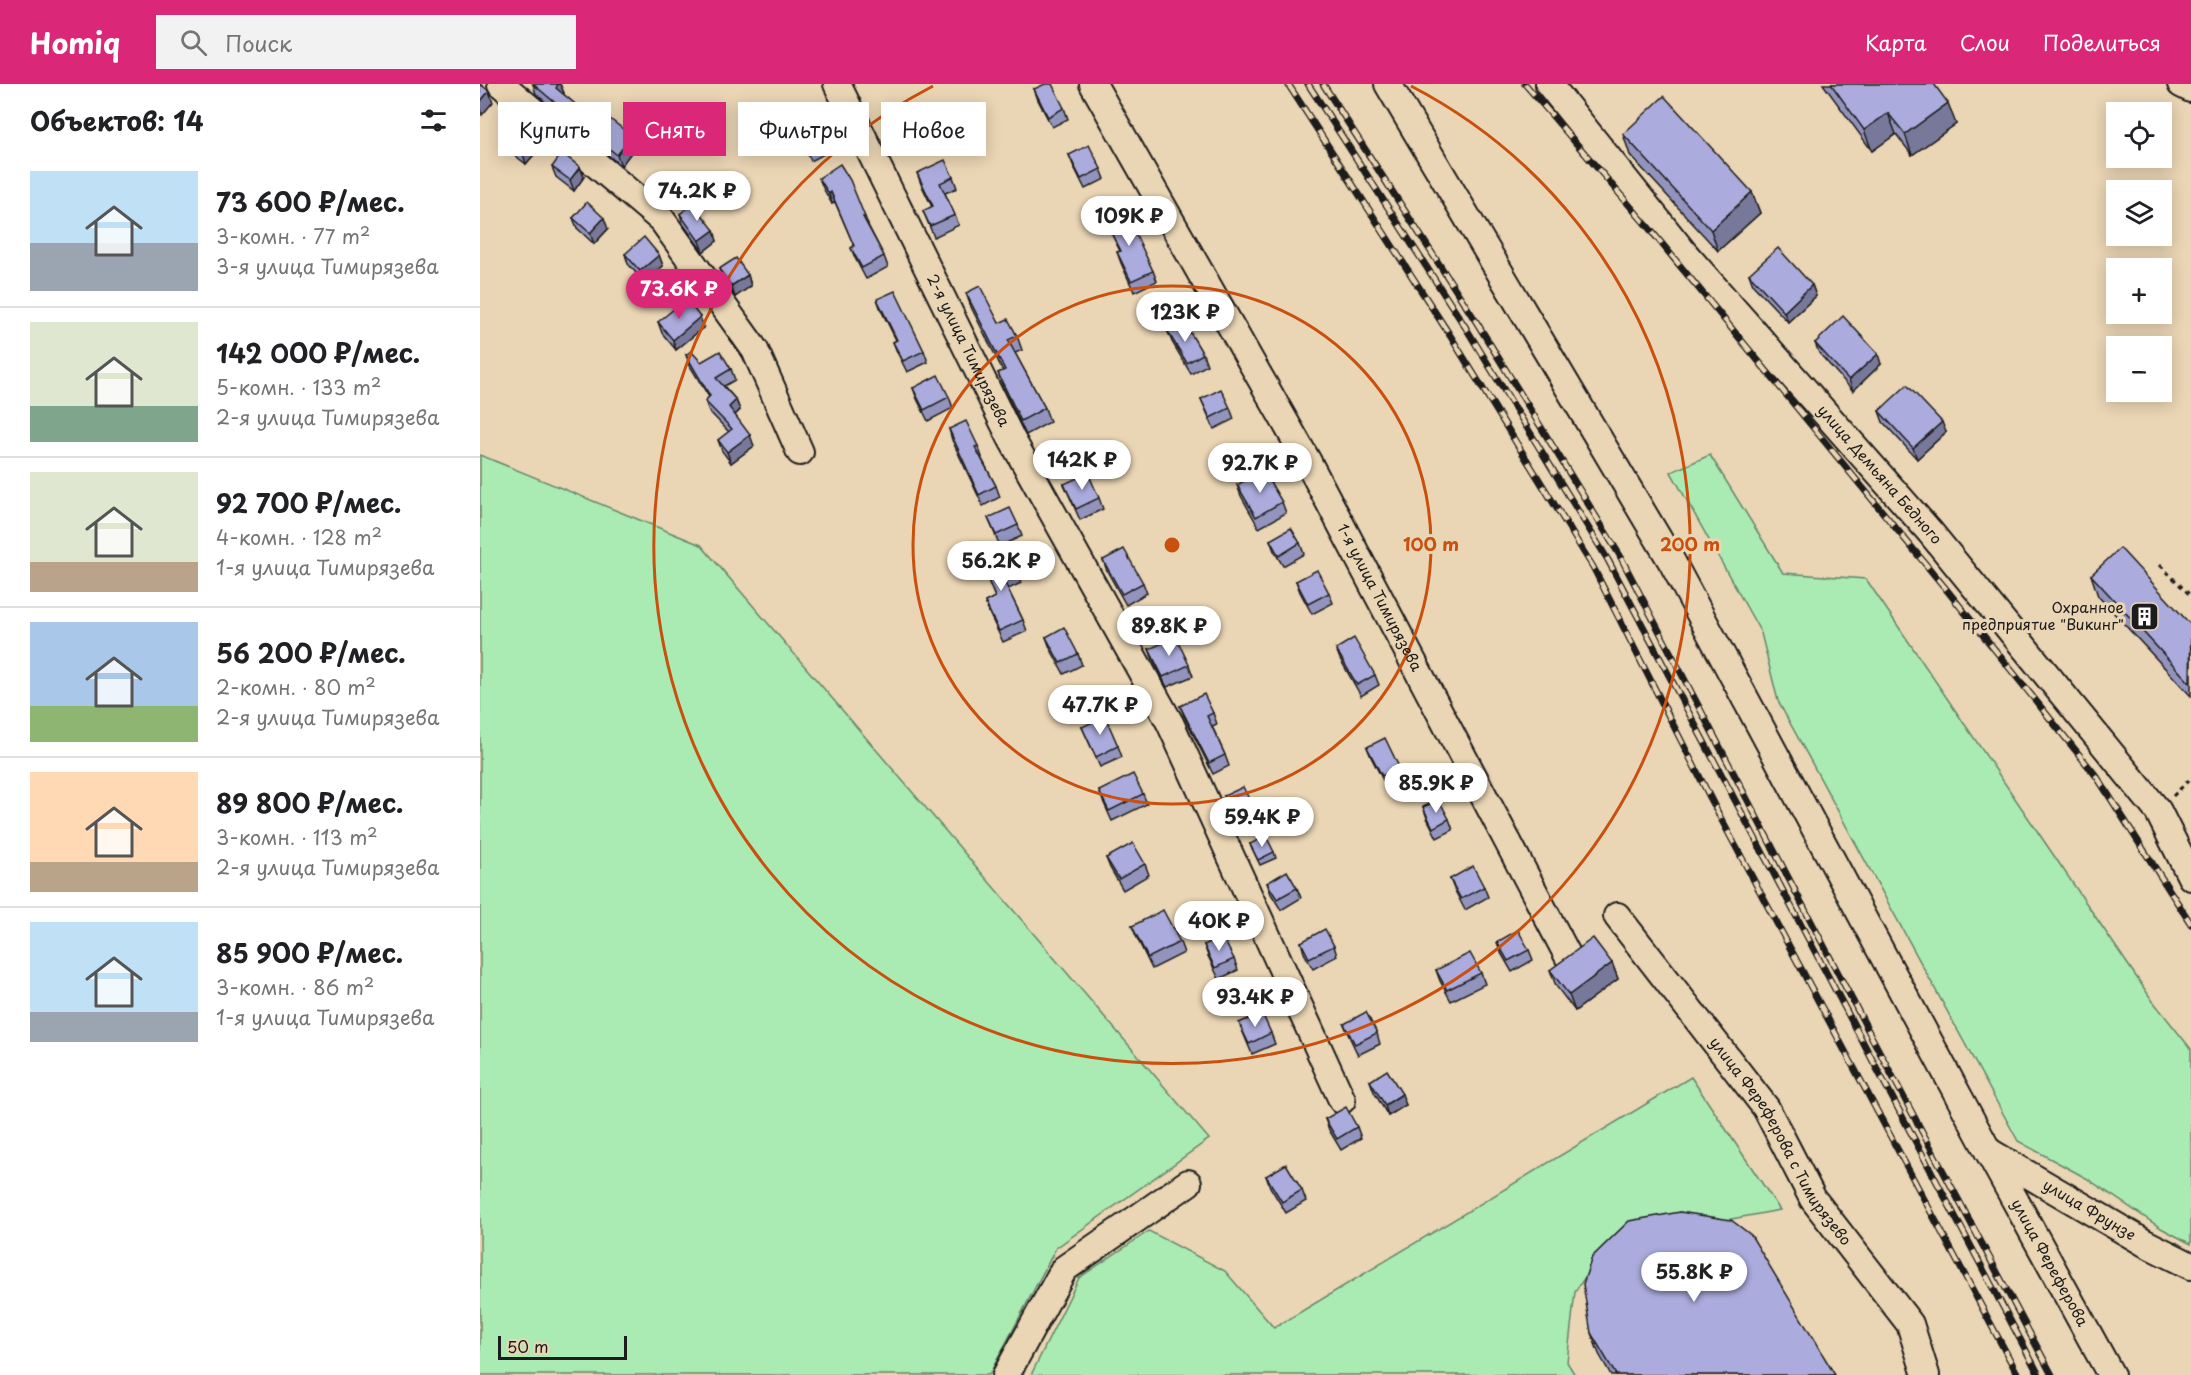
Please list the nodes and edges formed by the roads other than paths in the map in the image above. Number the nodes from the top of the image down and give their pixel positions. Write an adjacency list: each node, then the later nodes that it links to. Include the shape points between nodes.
1 (501, 84): 8 (street, via 662,220 755,350)
2 (837, 84): 12 (street, 2-я улица Тимирязева, via 1011,438 1170,723)
3 (1093, 84): 11 (street, 1-я улица Тимирязева, via 1308,462)
4 (1388, 84): 13 (street, улица Фереферова, via 1672,562)
5 (1549, 84): 9 (street, улица Демьяна Бедного, via 1685,254 1930,532 2158,811)
6 (2181, 84): 7 (street)
7 (2191, 89)
8 (800, 452)
9 (2191, 878)
10 (1617, 916): 17 (street, улица Фереферова с Тимирязево, via 1766,1108 1813,1199 1910,1324)
11 (1569, 958)
12 (1342, 1100)
13 (1988, 1151): 15 (street, улица Фрунзе); 18 (street, улица Фереферова)
14 (1188, 1183): 16 (street, via 1064,1269)
15 (2191, 1266)
16 (1006, 1375)
17 (1926, 1375)
18 (2111, 1375)

